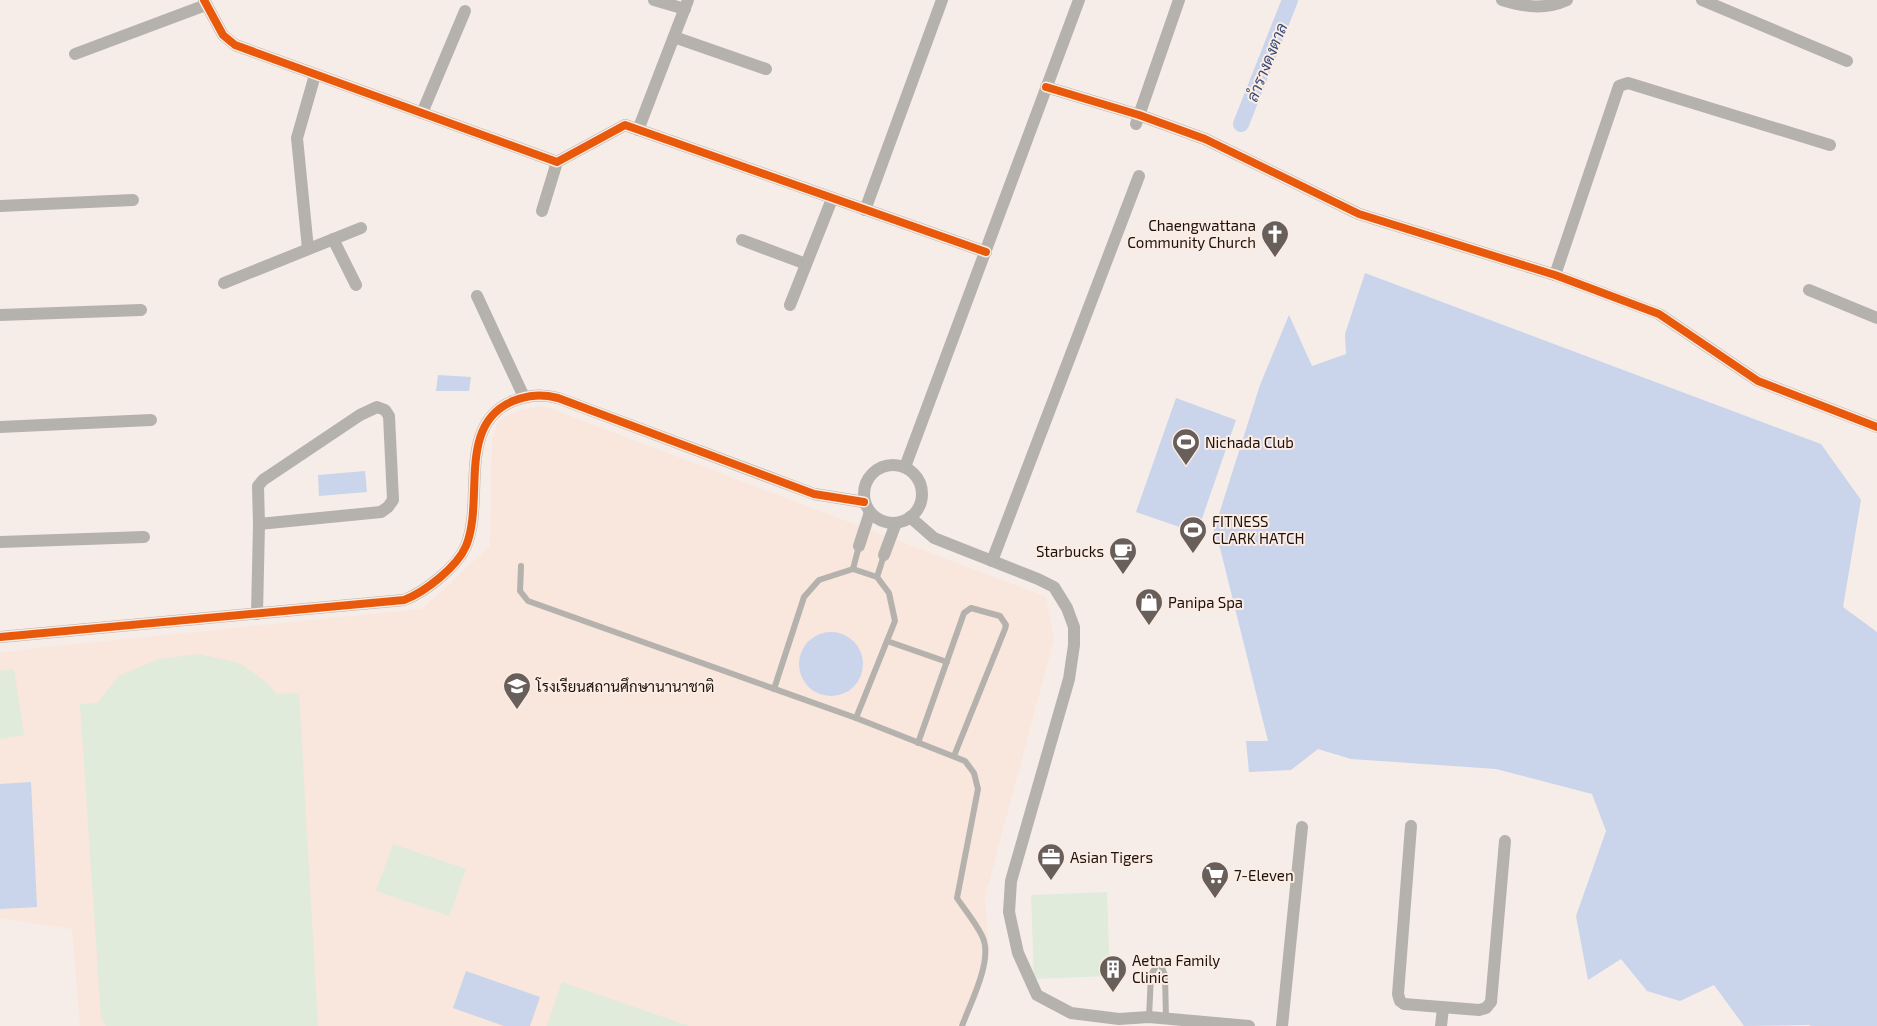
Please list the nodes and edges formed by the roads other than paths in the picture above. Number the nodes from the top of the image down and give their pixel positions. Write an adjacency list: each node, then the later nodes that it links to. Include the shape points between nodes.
1 (654, 0): 9 (street)
2 (942, 0): 26 (street)
3 (1079, 0): 16 (street)
4 (1179, 0): 18 (street)
5 (1502, 0): 6 (street, via 1540,7 1554,6)
6 (1567, 0)
7 (1702, 0): 13 (street)
8 (205, 2): 12 (street); 15 (street, via 223,35 234,45)
9 (686, 5): 11 (street)
10 (465, 11): 17 (street)
11 (674, 36): 14 (street); 19 (street)
12 (75, 54)
13 (1847, 62)
14 (766, 69)
15 (315, 74): 17 (street); 31 (street, via 297,138)
16 (1046, 87): 18 (street); 32 (street)
17 (422, 113): 21 (street)
18 (1137, 120): 34 (street, via 1205,139 1359,214)
19 (638, 130): 21 (street, via 625,125); 23 (street)
20 (1830, 145): 34 (street, via 1628,83 1622,84)
21 (557, 162): 27 (street)
22 (1139, 176): 57 (street)
23 (832, 199): 26 (street); 33 (street)
24 (133, 200): 25 (street)
25 (0, 206)
26 (865, 210): 32 (street)
27 (542, 212)
28 (361, 228): 29 (street)
29 (333, 239): 31 (street); 36 (street)
30 (742, 240): 33 (street)
31 (308, 249): 35 (street)
32 (986, 252): 48 (street)
33 (806, 264): 39 (street)
34 (1555, 275): 45 (street, via 1659,314 1758,380)
35 (224, 283)
36 (356, 285)
37 (1810, 290): 42 (street)
38 (477, 296): 43 (street)
39 (790, 305)
40 (141, 310): 41 (street)
41 (0, 315)
42 (1877, 318)
43 (524, 397): 49 (street, via 542,394 558,398 814,494); 61 (street, via 505,405 480,434 471,528 466,547 431,584 404,600)
44 (151, 420): 46 (street)
45 (1872, 425): 47 (street)
46 (0, 426)
47 (1877, 436)
48 (905, 467): 49 (street, via 882,466 869,475 864,485); 50 (street, via 915,474 922,491 920,506)
49 (867, 507): 51 (street, via 880,520); 55 (street)
50 (910, 517): 51 (street); 57 (street, via 934,538)
51 (896, 523): 56 (street)
52 (260, 524): 52 (street, via 257,493 263,480 360,415 377,407 385,410 389,416 392,500 388,507 381,512); 61 (street)
53 (144, 537): 54 (street)
54 (0, 542)
55 (859, 546): 59 (lane)
56 (884, 556): 60 (lane)
57 (992, 561): 73 (street, via 1054,587 1074,627 1069,679 1011,881 1009,912 1018,953 1037,994 1071,1013 1120,1019)
58 (521, 566): 65 (lane, via 520,591 528,601)
59 (853, 569): 60 (lane); 65 (lane, via 819,580 804,597)
60 (877, 577): 63 (lane, via 889,594 895,621)
61 (257, 614): 62 (street)
62 (0, 637)
63 (887, 641): 64 (lane); 66 (lane)
64 (947, 662): 67 (lane); 68 (lane, via 968,610 976,608 1000,616 1005,629)
65 (774, 689): 66 (lane)
66 (856, 718): 67 (lane)
67 (918, 743): 68 (lane)
68 (954, 756): 75 (lane, via 965,761 974,773 978,788 957,898 984,940 986,956)
69 (1411, 826): 72 (street, via 1398,994 1404,1004)
70 (1302, 827): 77 (street)
71 (1505, 841): 72 (street, via 1491,1002 1480,1010)
72 (1442, 1008): 78 (street)
73 (1149, 1017): 74 (street); 74 (lane, via 1151,975 1159,961 1165,975)
74 (1166, 1019): 76 (street)
75 (962, 1026)
76 (1249, 1026)
77 (1282, 1026)
78 (1441, 1026)

